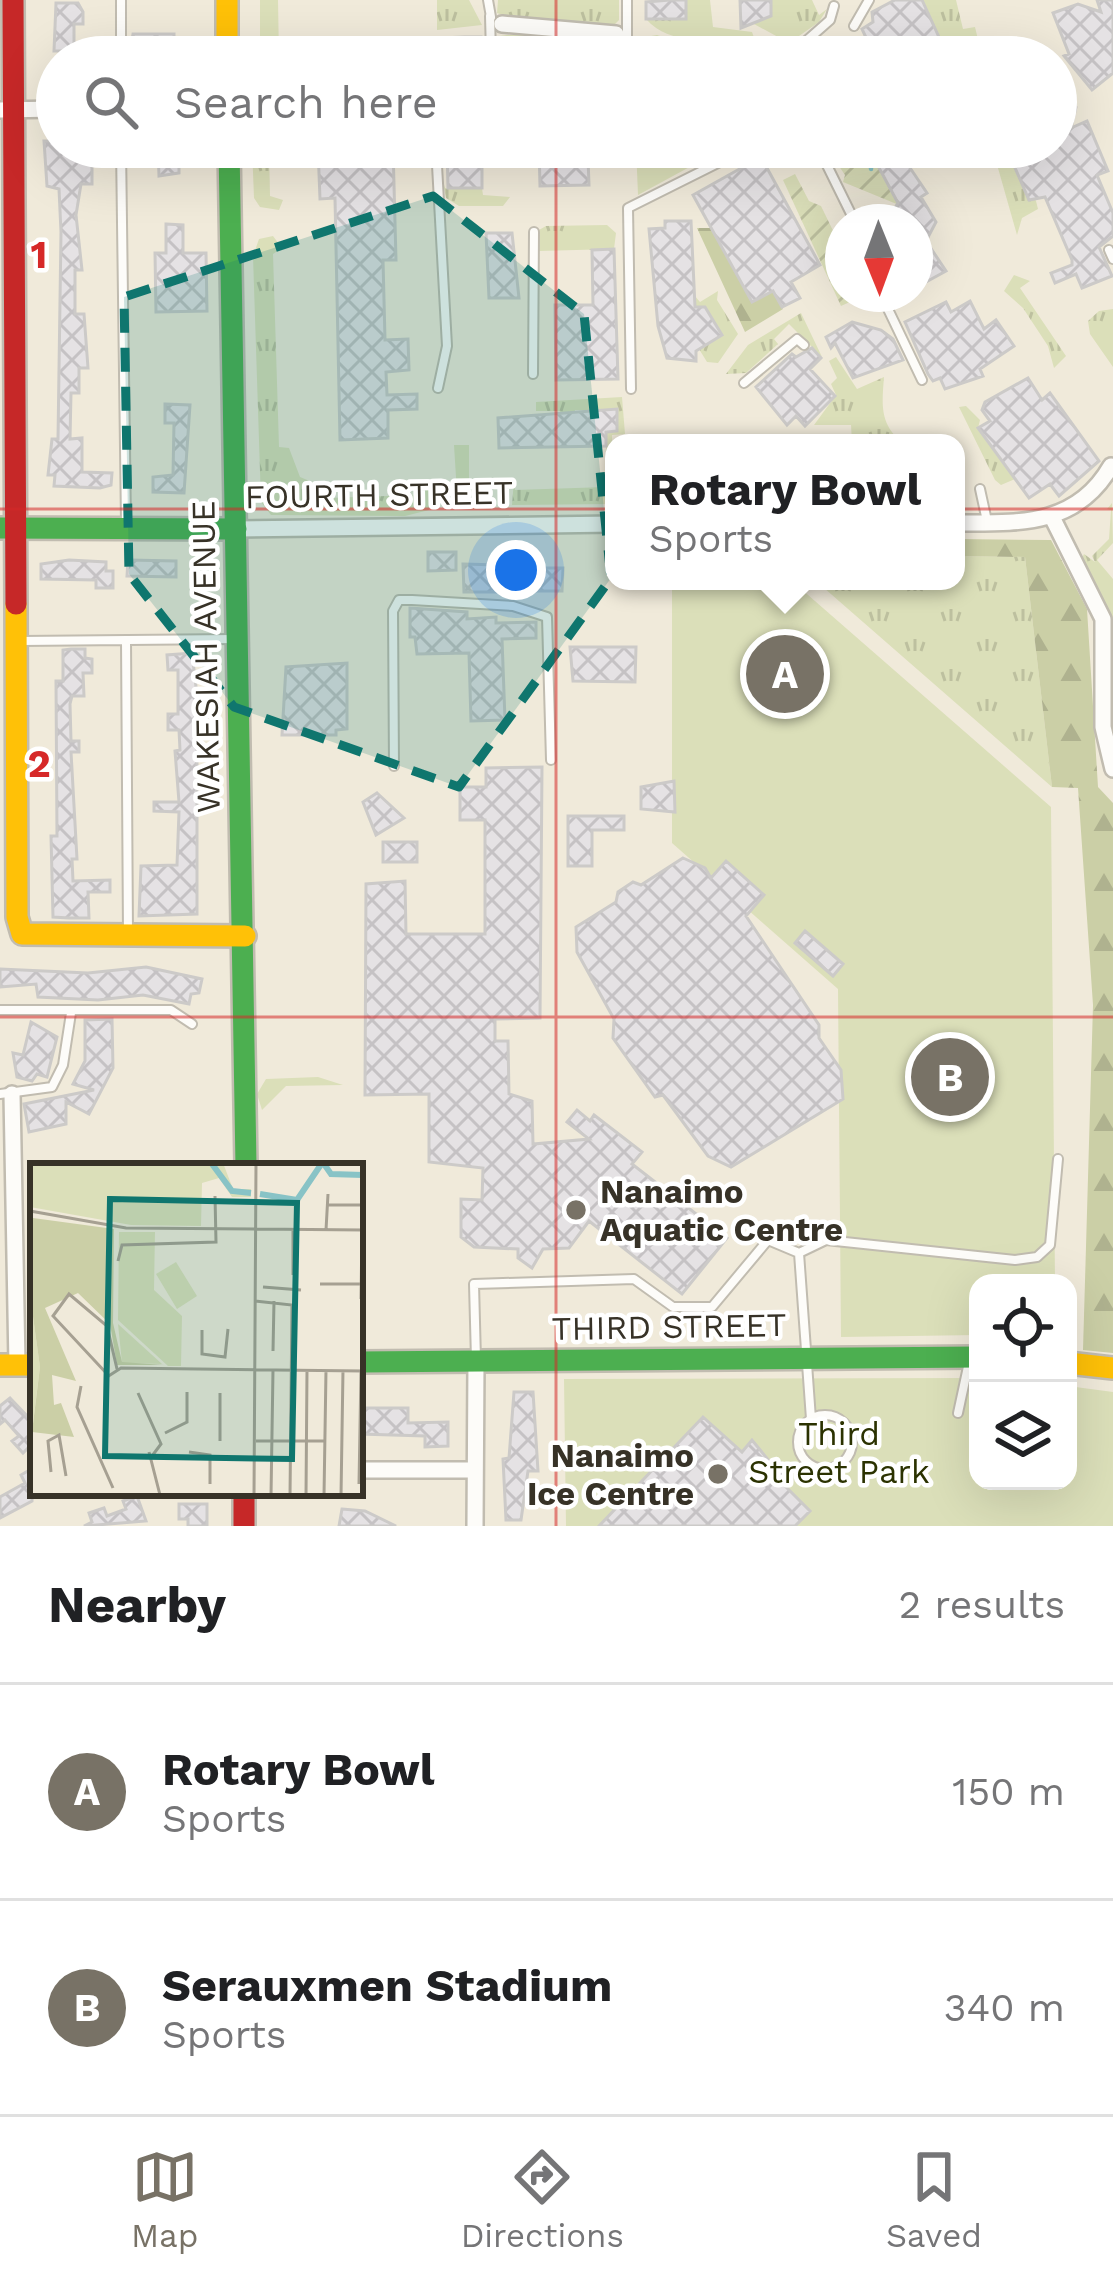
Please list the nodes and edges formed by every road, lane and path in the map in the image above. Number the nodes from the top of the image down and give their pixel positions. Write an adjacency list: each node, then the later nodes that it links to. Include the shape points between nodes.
1 (13, 0): 16 (main road)
2 (121, 0): 11 (lane)
3 (227, 0): 12 (main road)
4 (488, 0): 8 (lane)
5 (627, 0): 14 (lane)
6 (869, 0): 9 (lane)
7 (834, 6): 15 (lane)
8 (496, 20): 10 (street); 13 (lane)
9 (854, 26)
10 (616, 34)
11 (121, 36)
12 (227, 36)
13 (494, 36)
14 (627, 36)
15 (812, 36)
16 (7, 110): 38 (main road)
17 (121, 168): 37 (lane)
18 (229, 168): 39 (main road, WAKESIAH AVENUE)
19 (437, 168): 29 (lane, via 447,346)
20 (708, 168): 30 (lane, via 628,208)
21 (828, 168): 22 (lane)
22 (846, 204)
23 (534, 232): 26 (lane)
24 (888, 312): 27 (lane)
25 (804, 345): 28 (lane, via 796,339)
26 (533, 374)
27 (922, 380)
28 (744, 382)
29 (438, 388)
30 (631, 389)
31 (1109, 479): 33 (street)
32 (980, 489): 35 (lane)
33 (1052, 517): 35 (street); 40 (street)
34 (965, 523): 35 (street)
35 (987, 523)
36 (605, 524): 39 (street, FOURTH STREET)
37 (126, 527): 38 (main road, FOURTH STREET); 39 (main road, FOURTH STREET)
38 (10, 528): 43 (main road)
39 (236, 529): 42 (main road, WAKESIAH AVENUE)
40 (1108, 624): 46 (street, via 1103,727)
41 (126, 640): 42 (lane); 43 (lane); 48 (lane)
42 (237, 640): 47 (main road, WAKESIAH AVENUE)
43 (20, 641): 48 (main road, via 22,934)
44 (551, 760): 45 (lane, via 547,617 514,606 399,600)
45 (394, 766)
46 (1113, 769)
47 (245, 936): 48 (main road); 54 (main road, WAKESIAH AVENUE)
48 (128, 937)
49 (0, 1010): 50 (lane)
50 (71, 1013): 51 (lane, via 171,1010); 52 (lane, via 52,1087)
51 (192, 1024)
52 (6, 1094): 62 (street)
53 (1058, 1159): 55 (lane, via 1050,1245 1037,1257 826,1240)
54 (246, 1163)
55 (799, 1253): 57 (lane); 58 (lane, via 768,1240 712,1306 674,1307 634,1279 474,1284)
56 (969, 1357): 57 (main road, THIRD STREET)
57 (806, 1358): 58 (main road, THIRD STREET); 65 (lane)
58 (476, 1360): 59 (main road, THIRD STREET); 66 (street)
59 (363, 1362)
60 (969, 1364): 64 (lane)
61 (1077, 1364): 63 (main road)
62 (17, 1365)
63 (1113, 1368)
64 (958, 1412)
65 (811, 1419): 65 (lane, via 798,1441 803,1458 825,1469 842,1463 849,1430 828,1415)
66 (475, 1470): 67 (street); 68 (street)
67 (363, 1471)
68 (475, 1526)

